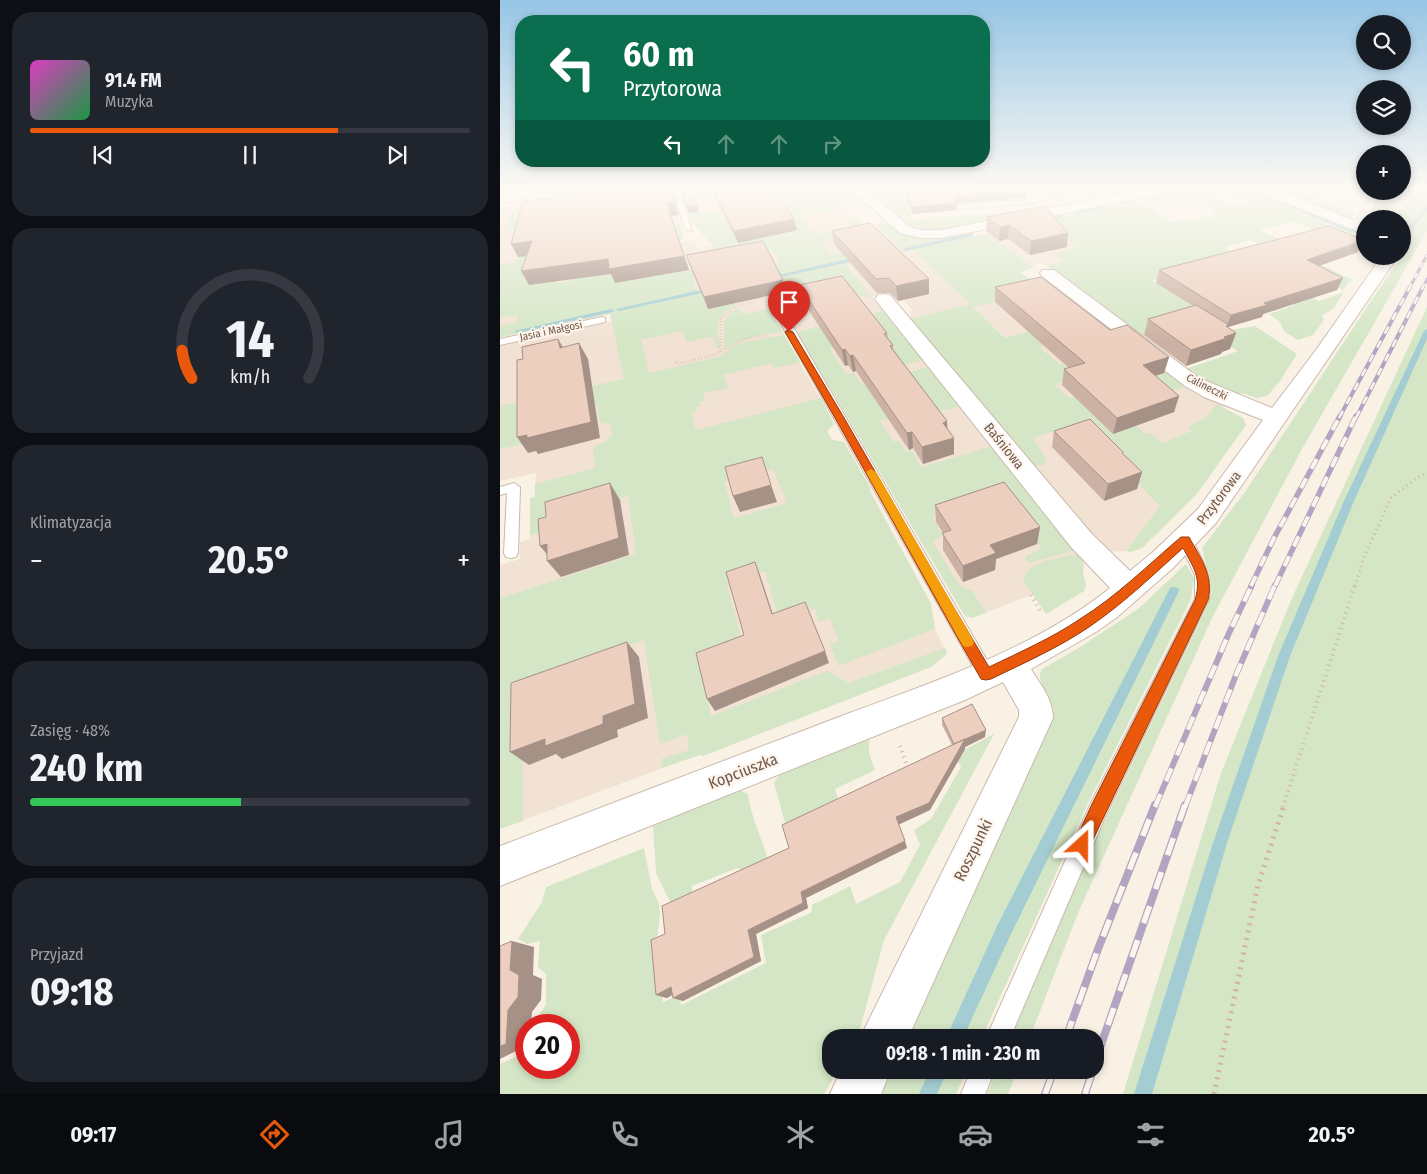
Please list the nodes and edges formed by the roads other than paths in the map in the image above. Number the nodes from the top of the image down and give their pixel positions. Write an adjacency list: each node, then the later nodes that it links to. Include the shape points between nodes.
1 (1384, 265): 7 (street, Przytorowa)
2 (1048, 273): 7 (street, Calineczki, via 1196,384)
3 (884, 299): 11 (street, Baśniowa, via 1081,540)
4 (780, 313): 12 (lane, via 945,606)
5 (602, 320): 6 (lane, Jasia i Małgosi)
6 (500, 342)
7 (1276, 417): 9 (street, Przytorowa, via 1207,516)
8 (500, 491): 10 (lane, via 514,487)
9 (1185, 540): 11 (street, Przytorowa); 15 (lane, via 1204,578 1202,600 1098,810)
10 (512, 553)
11 (1129, 589): 12 (street, Przytorowa, via 1071,632)
12 (998, 669): 13 (street, Kopciuszka); 14 (street, Roszpunki, via 1036,708 1036,718)
13 (500, 866)
14 (887, 1029)
15 (1002, 1029)
16 (862, 1079): 18 (street)
17 (980, 1079): 19 (lane)
18 (855, 1094)
19 (973, 1094)

